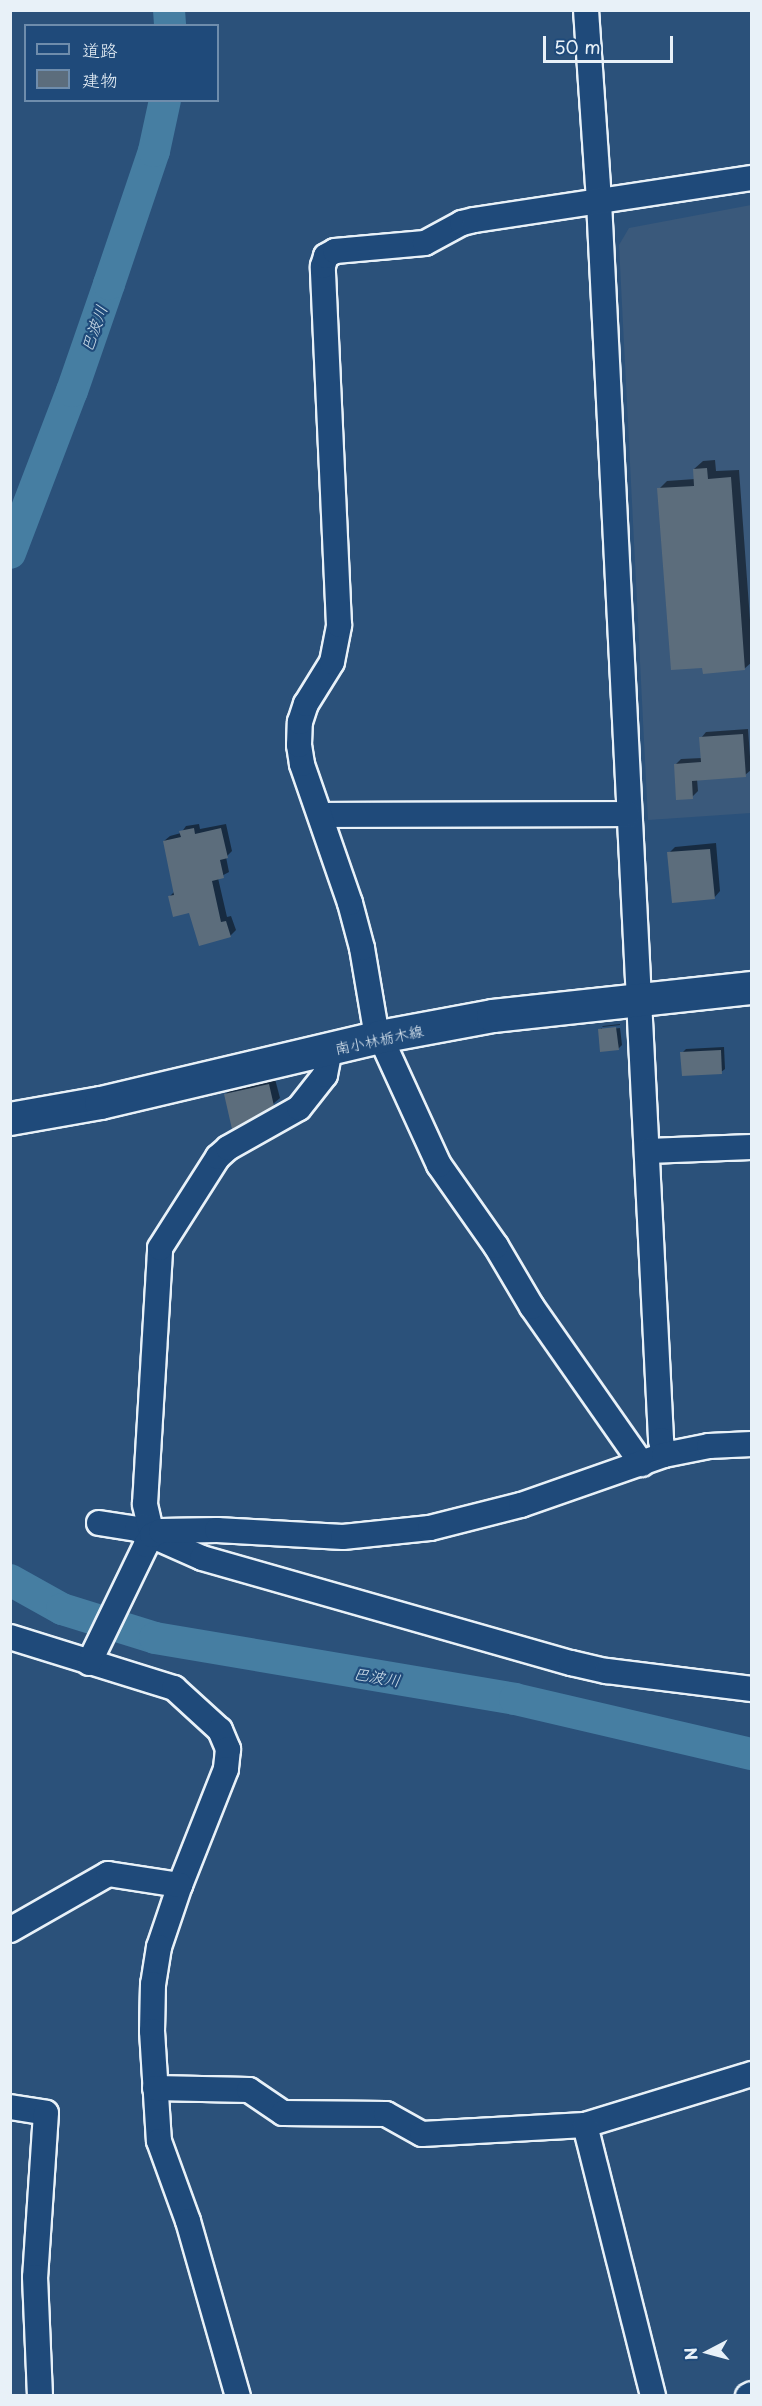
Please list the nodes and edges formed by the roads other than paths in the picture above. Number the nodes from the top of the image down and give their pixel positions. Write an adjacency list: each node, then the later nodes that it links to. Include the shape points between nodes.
1 (586, 10): 3 (street)
2 (752, 178): 3 (street)
3 (598, 202): 4 (street); 5 (street, via 474,220 425,243 347,248 326,256 323,266 339,625 332,662 306,704 299,745)
4 (628, 814): 5 (street); 7 (street)
5 (322, 815): 8 (street, via 362,948 372,1015)
6 (752, 988): 7 (main road, 南小林栃木線)
7 (637, 999): 8 (main road, 南小林栃木線, via 493,1016); 12 (street)
8 (380, 1037): 9 (main road, 南小林栃木線); 15 (street, via 439,1165 496,1246 538,1317)
9 (330, 1049): 10 (main road, 南小林栃木線); 17 (street, via 325,1075 299,1108 218,1157 160,1248 145,1504)
10 (10, 1119)
11 (752, 1147): 12 (street)
12 (647, 1151): 14 (street, via 660,1440)
13 (752, 1444): 14 (street, via 709,1446)
14 (664, 1455): 15 (street)
15 (642, 1464): 17 (street, via 521,1505 430,1528 343,1537 161,1531)
16 (99, 1523): 17 (street, via 137,1529)
17 (149, 1540): 19 (street); 20 (street, via 571,1664)
18 (10, 1637): 19 (street)
19 (91, 1659): 21 (street, via 174,1688 220,1730 228,1749 226,1769)
20 (752, 1689)
21 (180, 1885): 22 (street, via 108,1874); 24 (street, via 159,1947 153,1984)
22 (10, 1930)
23 (752, 2074): 26 (street)
24 (155, 2088): 26 (street, via 249,2090 282,2113 386,2114 422,2134); 28 (street, via 159,2141 188,2221)
25 (10, 2107): 27 (street, via 46,2113 35,2277)
26 (585, 2125): 29 (street)
27 (40, 2396)
28 (238, 2396)
29 (653, 2396)

